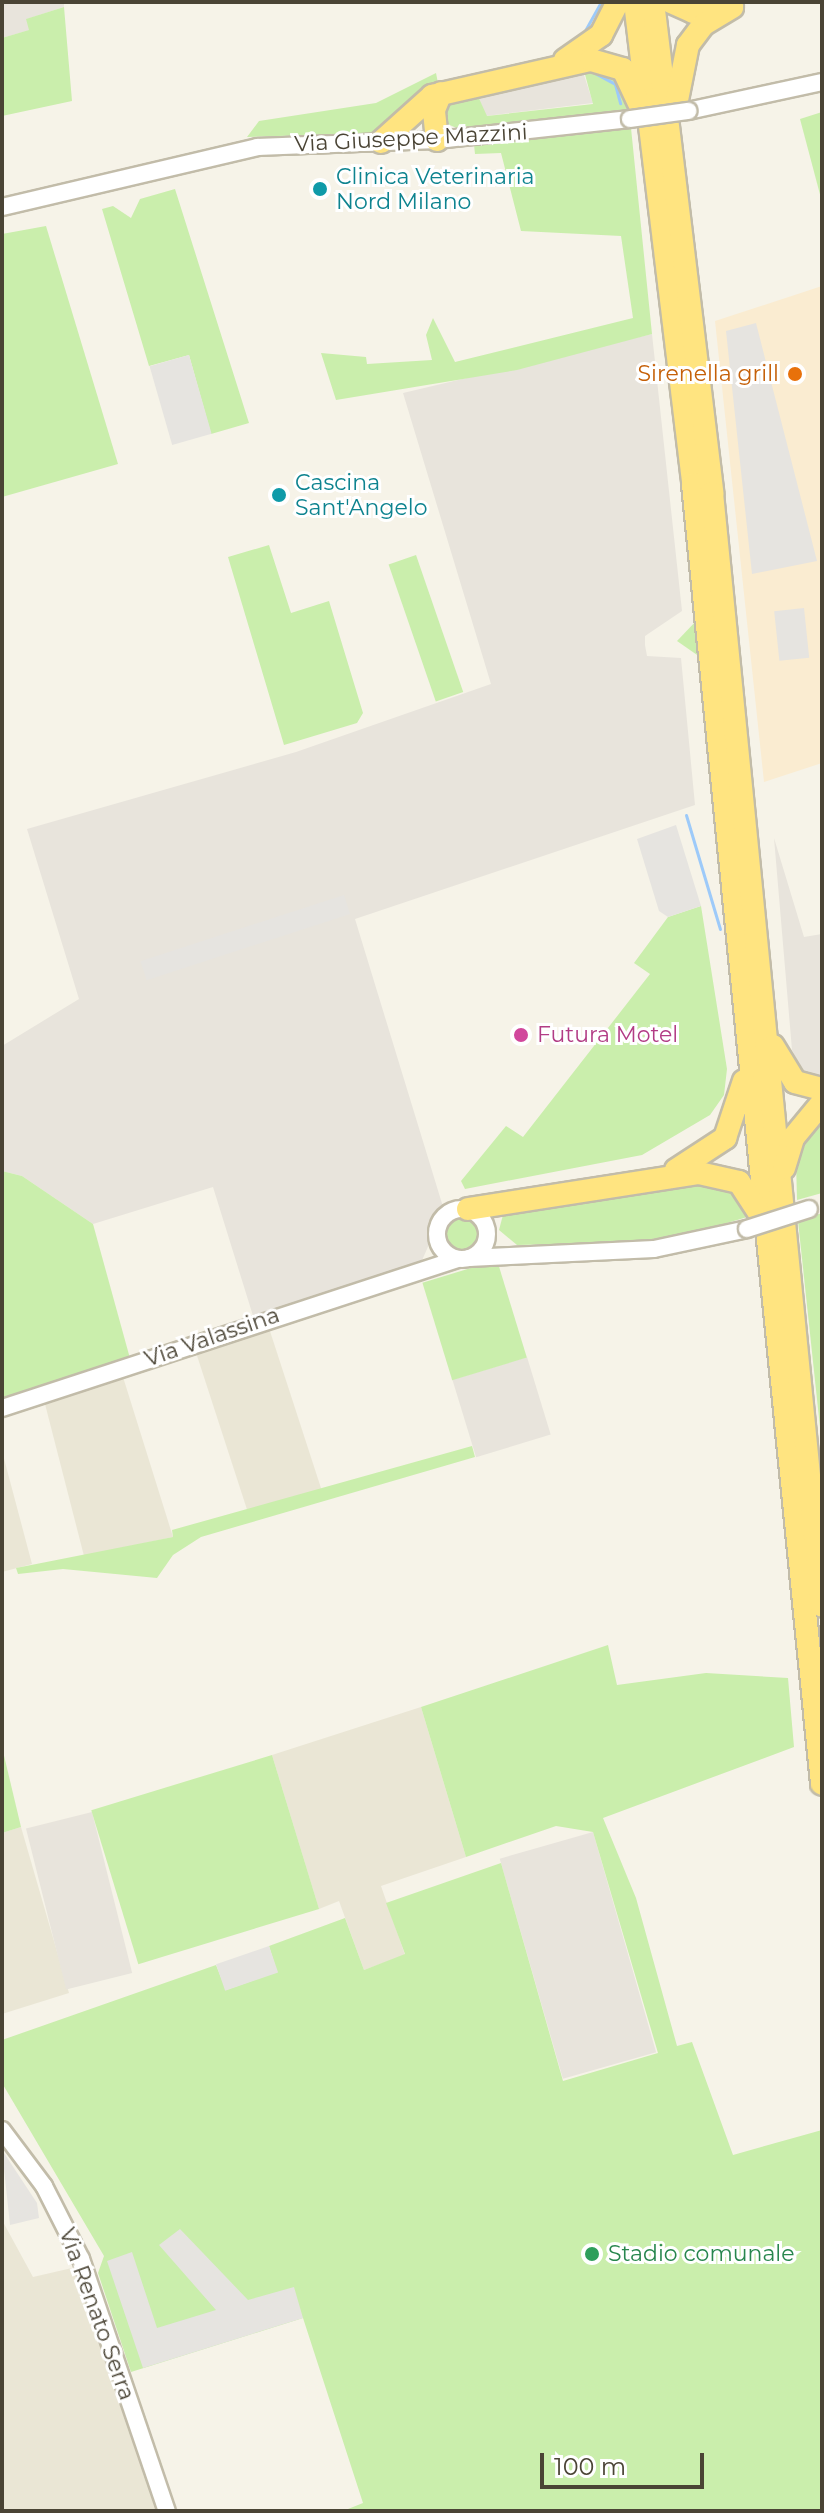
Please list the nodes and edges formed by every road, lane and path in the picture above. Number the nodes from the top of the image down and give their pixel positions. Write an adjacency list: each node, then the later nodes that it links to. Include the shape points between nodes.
1 (618, 2): 6 (highway, via 601,35)
2 (635, 2): 12 (highway)
3 (653, 2): 13 (highway)
4 (671, 2): 5 (highway, via 704,13)
5 (738, 4): 13 (highway, via 704,24 682,59 676,101)
6 (553, 66): 8 (highway); 12 (highway, via 601,60 623,69 638,94 647,155)
7 (822, 82): 10 (street, Via Giuseppe Mazzini, bridge, via 688,111)
8 (441, 93): 9 (highway); 10 (highway)
9 (417, 105): 10 (highway); 11 (highway)
10 (430, 140): 11 (street, Via Giuseppe Mazzini)
11 (381, 142): 14 (street, Via Giuseppe Mazzini, via 257,147)
12 (657, 162): 16 (highway)
13 (680, 206): 15 (highway)
14 (2, 207)
15 (764, 1012): 17 (highway, via 787,1075); 21 (highway)
16 (750, 1046): 19 (highway, via 735,1125 712,1152); 25 (highway)
17 (822, 1089)
18 (822, 1103): 21 (highway, via 793,1138)
19 (665, 1173): 20 (highway); 25 (highway, via 739,1182)
20 (505, 1200): 23 (highway); 24 (highway)
21 (782, 1201): 31 (highway)
22 (816, 1207): 25 (street, Via Valassina, bridge)
23 (468, 1209): 24 (street); 26 (street, via 445,1217)
24 (486, 1230): 27 (street); 28 (street)
25 (757, 1230): 27 (street, Via Valassina, via 654,1249); 34 (highway)
26 (438, 1242): 28 (street); 29 (street)
27 (508, 1256): 28 (street, Via Valassina)
28 (463, 1259): 29 (street, Via Valassina)
29 (421, 1266): 30 (street, Via Valassina)
30 (2, 1408)
31 (806, 1447): 32 (highway, via 817,1466); 33 (highway)
32 (822, 1510)
33 (822, 1606)
34 (822, 1784)
35 (2, 2130): 36 (street, Via Renato Serra, via 44,2186 81,2259)
36 (167, 2511)

